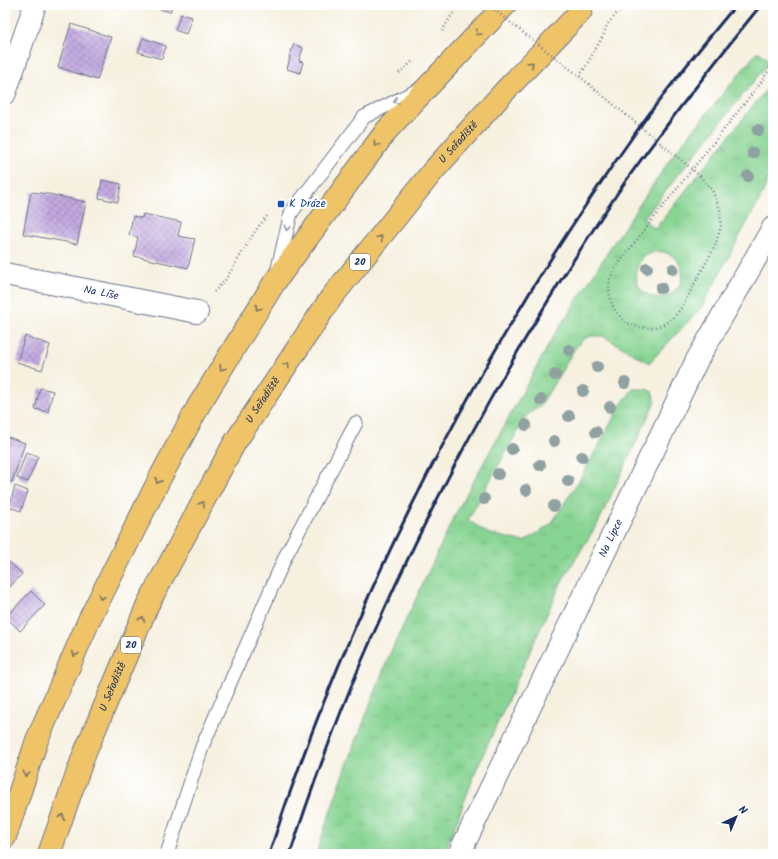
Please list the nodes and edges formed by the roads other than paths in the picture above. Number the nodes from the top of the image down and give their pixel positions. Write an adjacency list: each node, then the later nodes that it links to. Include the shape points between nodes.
1 (35, 5): 4 (street)
2 (505, 5): 9 (highway, one-way to 9, via 387,130 274,282 199,405 90,618 37,740)
3 (581, 11): 10 (highway, U Seřadiště / 20, one-way to 3, via 84,755 148,604 234,444 332,298 428,177)
4 (5, 93)
5 (773, 228): 12 (street, Na Lipce, via 697,360)
6 (5, 274): 7 (street, Na Líše)
7 (197, 312)
8 (356, 423): 11 (lane, via 280,568 202,747)
9 (5, 837)
10 (49, 854)
11 (167, 854)
12 (461, 854)

